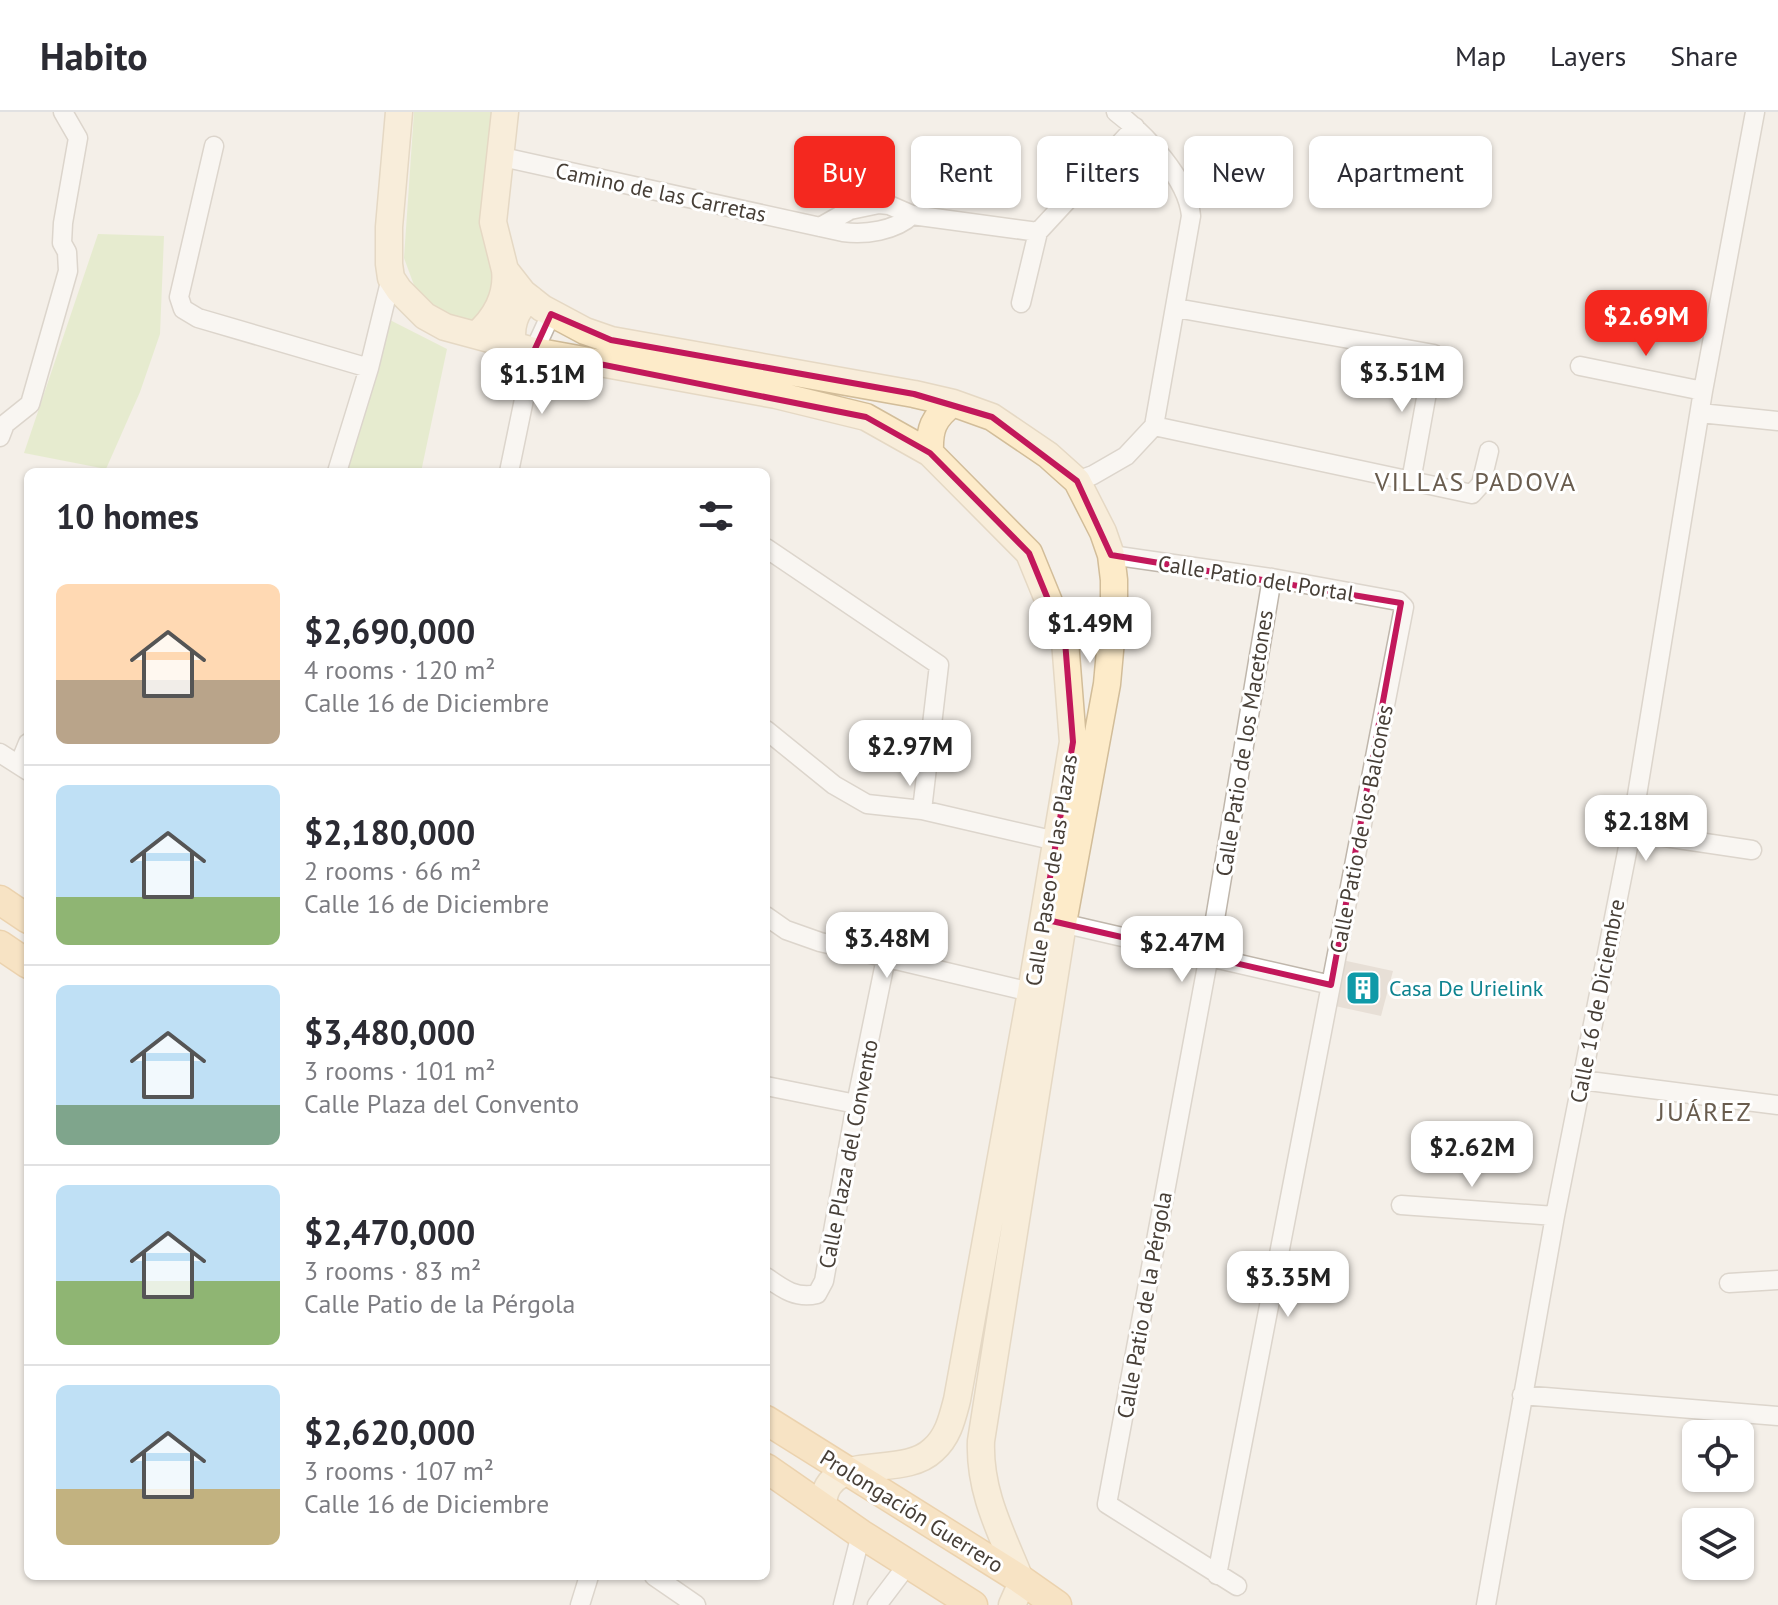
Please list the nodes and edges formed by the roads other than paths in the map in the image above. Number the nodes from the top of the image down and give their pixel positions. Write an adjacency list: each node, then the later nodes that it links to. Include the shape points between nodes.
1 (63, 112): 26 (street, via 78,138 63,223 68,271 30,404 5,424)
2 (399, 112): 13 (street, via 389,227)
3 (505, 112): 8 (street, Calle Paseo de las Plazas)
4 (1116, 112): 6 (street)
5 (1755, 112): 21 (street, Calle 16 de Diciembre)
6 (1135, 127): 11 (street); 16 (street, via 1178,179 1190,206)
7 (214, 146): 20 (street, via 179,297 183,309 198,318)
8 (502, 157): 10 (street, Camino de las Carretas); 12 (street, Calle Paseo de las Plazas, via 493,222)
9 (912, 215): 10 (street, Camino de las Carretas, via 859,234); 10 (street, Camino de las Carretas, via 889,205 864,205); 11 (street, Camino de las Carretas)
10 (820, 227)
11 (1038, 232): 14 (street)
12 (505, 270): 15 (street, Calle Paseo de las Plazas); 17 (street, via 500,304)
13 (391, 278): 17 (street, Calle Paseo de las Plazas, via 425,316); 20 (street)
14 (1021, 303)
15 (541, 306): 18 (street, via 523,304 517,314 512,331); 22 (street, Calle Paseo de las Plazas, via 611,340)
16 (1176, 308): 25 (street); 32 (street, via 1434,354)
17 (476, 335): 18 (street, Calle Paseo de las Plazas)
18 (524, 349): 28 (street, Calle Paseo de las Plazas, via 776,395 866,417); 30 (street)
19 (1580, 366): 21 (street)
20 (369, 368): 29 (street)
21 (1703, 391): 23 (street, Calle 16 de Diciembre)
22 (953, 403): 28 (street, via 932,423); 31 (street, Calle Paseo de las Plazas, via 992,417)
23 (1700, 413): 24 (street); 43 (street, Calle 16 de Diciembre)
24 (1778, 421)
25 (1154, 426): 31 (street, via 1126,456); 32 (street)
26 (0, 437)
27 (1489, 451): 32 (street, via 1481,484 1472,494)
28 (930, 453): 38 (street, Calle Paseo de las Plazas, via 1029,553)
29 (338, 468)
30 (509, 468)
31 (1077, 481): 34 (street, Calle Paseo de las Plazas)
32 (1411, 481)
33 (770, 551): 42 (street, via 939,665)
34 (1111, 555): 35 (street, Calle Patio del Portal); 37 (street, Calle Paseo de las Plazas)
35 (1272, 578): 36 (street, Calle Patio del Portal); 51 (street, Calle Patio de los Macetones)
36 (1401, 603): 54 (street, Calle Patio de los Balcones)
37 (1111, 638): 38 (street); 49 (street, Calle Paseo de las Plazas, via 1107,684)
38 (1065, 641): 44 (street, Calle Paseo de las Plazas, via 1073,742)
39 (770, 733): 42 (street, via 834,785 867,804)
40 (0, 753): 41 (street)
41 (23, 768)
42 (922, 810): 44 (street)
43 (1631, 832): 45 (street); 56 (street, Calle 16 de Diciembre)
44 (1056, 841): 49 (street, Calle Paseo de las Plazas)
45 (1752, 850)
46 (0, 900): 47 (main road)
47 (24, 916)
48 (770, 919): 52 (street, via 786,930)
49 (1053, 921): 51 (street); 55 (street, Calle Paseo de las Plazas); 77 (street, Calle Paseo de las Plazas, via 981,1441 989,1505)
50 (0, 945): 53 (main road)
51 (1209, 955): 54 (street); 73 (street, Calle Patio de la Pérgola, via 1107,1504)
52 (886, 958): 55 (street); 58 (street, Calle Plaza del Convento)
53 (24, 961)
54 (1331, 985): 73 (street, Calle Patio de los Balcones)
55 (1031, 992): 69 (street, Calle Paseo de las Plazas, via 950,1425 924,1458)
56 (1581, 1080): 59 (street); 61 (street, Calle 16 de Diciembre)
57 (770, 1087): 58 (street)
58 (856, 1104): 62 (street, Calle Plaza del Convento, via 821,1288 817,1294 790,1293)
59 (1778, 1105)
60 (1401, 1205): 61 (street)
61 (1555, 1216): 65 (street, Calle 16 de Diciembre)
62 (770, 1280)
63 (1778, 1280): 64 (street)
64 (1729, 1283)
65 (1522, 1395): 66 (street); 84 (street, Calle 16 de Diciembre)
66 (1778, 1416)
67 (770, 1422): 69 (main road, Prolongación Guerrero)
68 (770, 1471): 70 (main road, Prolongación Guerrero)
69 (850, 1472): 70 (street, via 830,1480); 77 (main road, Prolongación Guerrero)
70 (823, 1507): 71 (main road, Prolongación Guerrero)
71 (861, 1534): 72 (main road, Prolongación Guerrero); 80 (street)
72 (908, 1564): 81 (street); 82 (main road, Prolongación Guerrero)
73 (1217, 1575): 76 (street, Calle Patio de la Pérgola)
74 (588, 1580): 78 (street)
75 (660, 1580): 79 (street)
76 (1237, 1586)
77 (1016, 1592): 83 (main road, Prolongación Guerrero)
78 (580, 1605)
79 (696, 1605)
80 (843, 1605)
81 (877, 1605)
82 (973, 1605)
83 (1057, 1605)
84 (1486, 1605)

